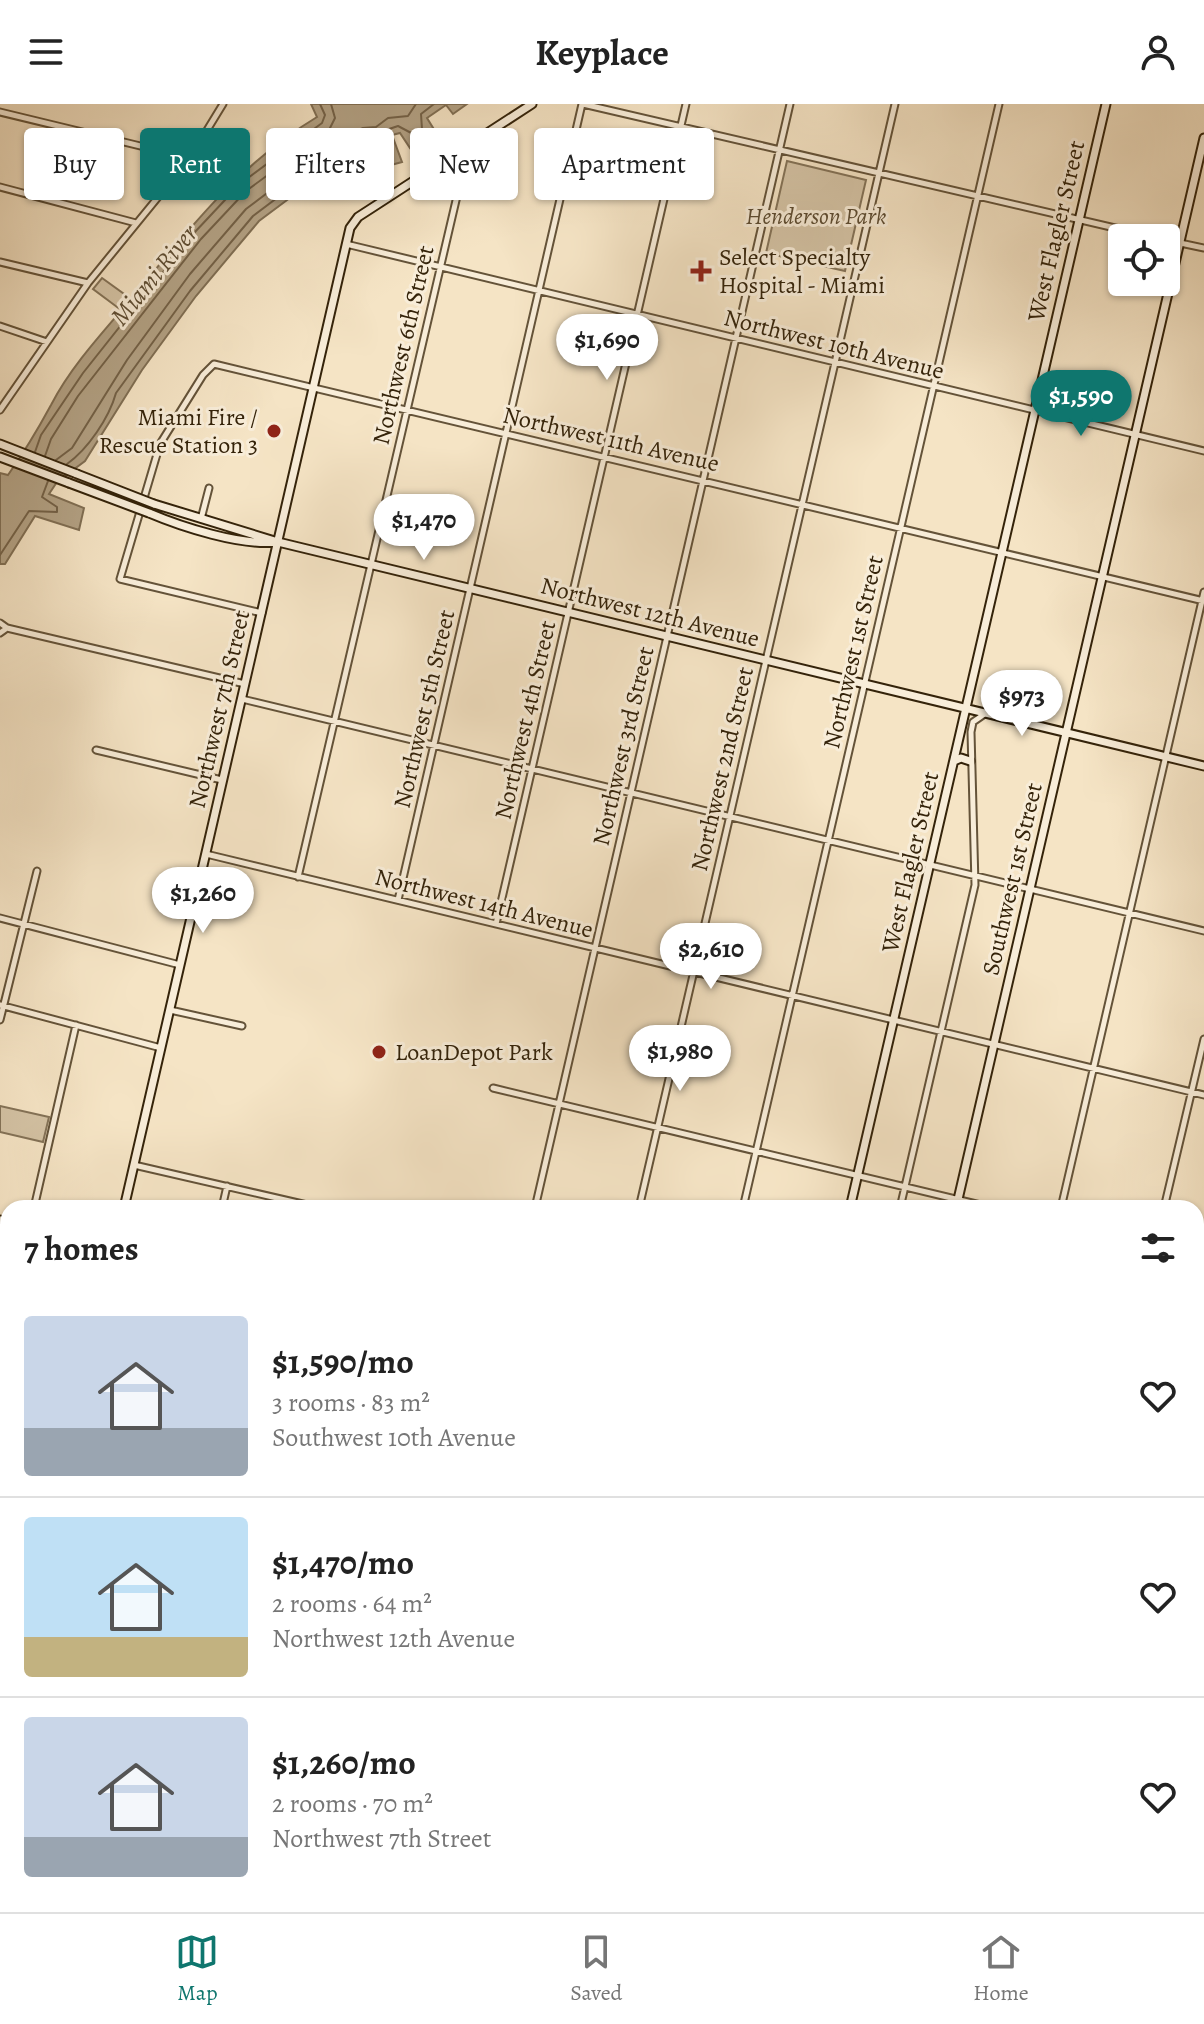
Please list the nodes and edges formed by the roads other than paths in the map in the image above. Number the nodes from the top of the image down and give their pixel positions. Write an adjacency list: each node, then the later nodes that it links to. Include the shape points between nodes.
1 (223, 104): 11 (street)
2 (532, 104): 12 (main road)
3 (582, 104): 10 (street); 31 (street, Northwest 5th Street)
4 (686, 104): 10 (street, Northwest 4th Street)
5 (790, 104): 15 (street, Northwest 3rd Street)
6 (895, 104): 16 (street, Northwest 2nd Street)
7 (999, 104): 19 (street, Northwest 1st Street)
8 (1106, 104): 22 (main road, West Flagler Street)
9 (0, 112): 14 (street)
10 (681, 127): 15 (street); 33 (street, Northwest 4th Street)
11 (208, 128)
12 (498, 128)
13 (1204, 138): 25 (main road, Southwest 1st Street)
14 (140, 146)
15 (779, 150): 16 (street); 35 (street, Northwest 3rd Street)
16 (878, 174): 19 (street); 37 (street, Northwest 2nd Street)
17 (410, 185): 26 (main road, Northwest 7th Street, via 354,220)
18 (0, 187): 23 (street)
19 (977, 196): 22 (street); 39 (street, Northwest 1st Street)
20 (155, 200): 23 (street)
21 (456, 200): 29 (street, Northwest 6th Street)
22 (1079, 220): 24 (street); 42 (main road, West Flagler Street)
23 (136, 223): 30 (street)
24 (1108, 227)
25 (1180, 243): 27 (street)
26 (345, 244): 29 (street, Northwest 10th Avenue); 38 (main road, Northwest 7th Street)
27 (1204, 248)
28 (0, 262): 30 (street)
29 (440, 267): 31 (street, Northwest 10th Avenue); 40 (street, Northwest 6th Street)
30 (88, 283): 36 (street)
31 (539, 291): 33 (street, Northwest 10th Avenue); 43 (street, Northwest 5th Street)
32 (1168, 296): 44 (main road, Southwest 1st Street)
33 (637, 315): 35 (street, Northwest 10th Avenue); 47 (street, Northwest 4th Street)
34 (0, 326): 36 (street)
35 (735, 338): 37 (street, Northwest 10th Avenue); 49 (street, Northwest 3rd Street)
36 (47, 342): 41 (street)
37 (834, 362): 39 (street, Northwest 10th Avenue); 51 (street, Northwest 2nd Street)
38 (314, 386): 40 (street, Northwest 11th Avenue); 54 (main road, Northwest 7th Street); 62 (street, Northwest 11th Avenue, via 223,363 211,366 162,439 120,579)
39 (934, 386): 42 (street, Northwest 10th Avenue); 53 (street, Northwest 1st Street)
40 (407, 409): 43 (street, Northwest 11th Avenue); 56 (street, Northwest 6th Street)
41 (0, 410)
42 (1035, 411): 44 (street, Northwest 10th Avenue); 55 (main road, West Flagler Street)
43 (506, 432): 47 (street, Northwest 11th Avenue); 58 (street, Northwest 5th Street)
44 (1135, 435): 46 (street, Northwest 10th Avenue); 57 (main road, Southwest 1st Street)
45 (0, 444): 52 (main road, Northwest 12th Avenue, bridge)
46 (1204, 451)
47 (605, 456): 49 (street, Northwest 11th Avenue); 61 (street, Northwest 4th Street)
48 (0, 457): 54 (main road, Northwest 12th Avenue, bridge, via 199,530 263,544)
49 (703, 479): 51 (street, Northwest 11th Avenue); 66 (street, Northwest 3rd Street)
50 (209, 488): 52 (street)
51 (802, 503): 53 (street, Northwest 11th Avenue); 67 (street, Northwest 2nd Street)
52 (201, 519): 54 (main road, Northwest 12th Avenue)
53 (900, 527): 55 (street, Northwest 11th Avenue); 69 (street, Northwest 1st Street)
54 (278, 542): 56 (main road, Northwest 12th Avenue); 62 (main road, Northwest 7th Street)
55 (1002, 552): 57 (street, Northwest 11th Avenue); 71 (main road, West Flagler Street)
56 (371, 565): 58 (main road, Northwest 12th Avenue); 73 (street, Northwest 6th Street)
57 (1103, 576): 60 (street, Northwest 11th Avenue); 74 (main road, Southwest 1st Street)
58 (470, 589): 61 (main road, Northwest 12th Avenue); 75 (street, Northwest 5th Street)
59 (1204, 592): 60 (street)
60 (1203, 600): 77 (street)
61 (569, 612): 66 (main road, Northwest 12th Avenue); 81 (street, Northwest 4th Street)
62 (262, 613): 68 (main road, Northwest 7th Street)
63 (0, 623): 64 (street)
64 (7, 628): 65 (street); 68 (street)
65 (0, 633)
66 (667, 637): 67 (main road, Northwest 12th Avenue); 83 (street, Northwest 3rd Street)
67 (765, 661): 69 (main road, Northwest 12th Avenue); 84 (street, Northwest 2nd Street)
68 (245, 684): 70 (main road, Northwest 7th Street)
69 (864, 684): 71 (main road, Northwest 12th Avenue); 85 (street, Northwest 1st Street)
70 (242, 699): 73 (street); 82 (main road, Northwest 7th Street)
71 (966, 708): 72 (main road, Northwest 12th Avenue); 78 (main road, West Flagler Street)
72 (986, 713): 74 (main road, Northwest 12th Avenue); 79 (street, via 972,725)
73 (335, 721): 75 (street); 90 (street, Northwest 6th Street)
74 (1066, 733): 77 (main road, Northwest 12th Avenue); 91 (main road, Southwest 1st Street)
75 (433, 745): 81 (street); 92 (street, Northwest 5th Street)
76 (96, 750): 82 (street)
77 (1166, 757): 80 (main road, Northwest 12th Avenue); 93 (street)
78 (954, 761): 79 (main road); 87 (main road, West Flagler Street)
79 (970, 761): 89 (street)
80 (1204, 766)
81 (532, 769): 83 (street); 96 (street, Northwest 4th Street)
82 (223, 781): 86 (main road, Northwest 7th Street)
83 (631, 792): 84 (street); 98 (street, Northwest 3rd Street)
84 (730, 817): 85 (street); 100 (street, Northwest 2nd Street)
85 (828, 841): 87 (street); 101 (street, Northwest 1st Street)
86 (206, 854): 90 (street, Northwest 14th Avenue); 99 (main road, Northwest 7th Street)
87 (929, 865): 89 (street); 105 (main road, West Flagler Street)
88 (37, 871): 95 (street)
89 (975, 876): 91 (street); 108 (street)
90 (298, 877): 92 (street, Northwest 14th Avenue)
91 (1030, 889): 93 (street); 110 (main road, Southwest 1st Street)
92 (398, 900): 96 (street, Northwest 14th Avenue)
93 (1129, 913): 97 (street); 112 (street)
94 (0, 918): 95 (street)
95 (22, 924): 99 (street); 102 (street)
96 (496, 924): 98 (street, Northwest 14th Avenue)
97 (1204, 931)
98 (596, 948): 100 (street, Northwest 14th Avenue); 116 (street, Northwest 3rd Street)
99 (180, 965): 103 (main road, Northwest 7th Street)
100 (693, 972): 101 (street, Northwest 14th Avenue); 117 (street, Northwest 2nd Street)
101 (792, 996): 105 (street, Northwest 14th Avenue); 118 (street, Northwest 1st Street)
102 (2, 1005): 104 (street); 106 (street)
103 (170, 1010): 107 (street); 111 (main road, Northwest 7th Street)
104 (0, 1020)
105 (894, 1020): 108 (street, Northwest 14th Avenue); 120 (main road, West Flagler Street)
106 (76, 1025): 111 (street); 123 (street)
107 (242, 1026)
108 (941, 1032): 110 (street, Northwest 14th Avenue); 122 (street)
109 (1204, 1039): 114 (street)
110 (994, 1044): 112 (street, Northwest 14th Avenue); 133 (main road, Southwest 1st Street)
111 (161, 1048): 119 (main road, Northwest 7th Street)
112 (1093, 1068): 114 (street, Northwest 14th Avenue); 134 (street)
113 (493, 1088): 116 (street)
114 (1191, 1092): 115 (street, Northwest 14th Avenue); 135 (street)
115 (1204, 1095)
116 (559, 1103): 117 (street); 127 (street, Northwest 3rd Street)
117 (658, 1127): 118 (street); 128 (street, Northwest 2nd Street)
118 (756, 1151): 120 (street); 129 (street, Northwest 1st Street)
119 (134, 1165): 121 (street); 124 (main road, Northwest 7th Street)
120 (858, 1175): 122 (street); 130 (main road, West Flagler Street)
121 (227, 1186): 125 (street); 126 (street)
122 (905, 1187): 131 (street); 132 (street)
123 (36, 1200)
124 (126, 1200)
125 (224, 1200)
126 (286, 1200)
127 (537, 1200)
128 (641, 1200)
129 (745, 1200)
130 (852, 1200)
131 (902, 1200)
132 (945, 1200)
133 (958, 1200)
134 (1063, 1200)
135 (1166, 1200)

